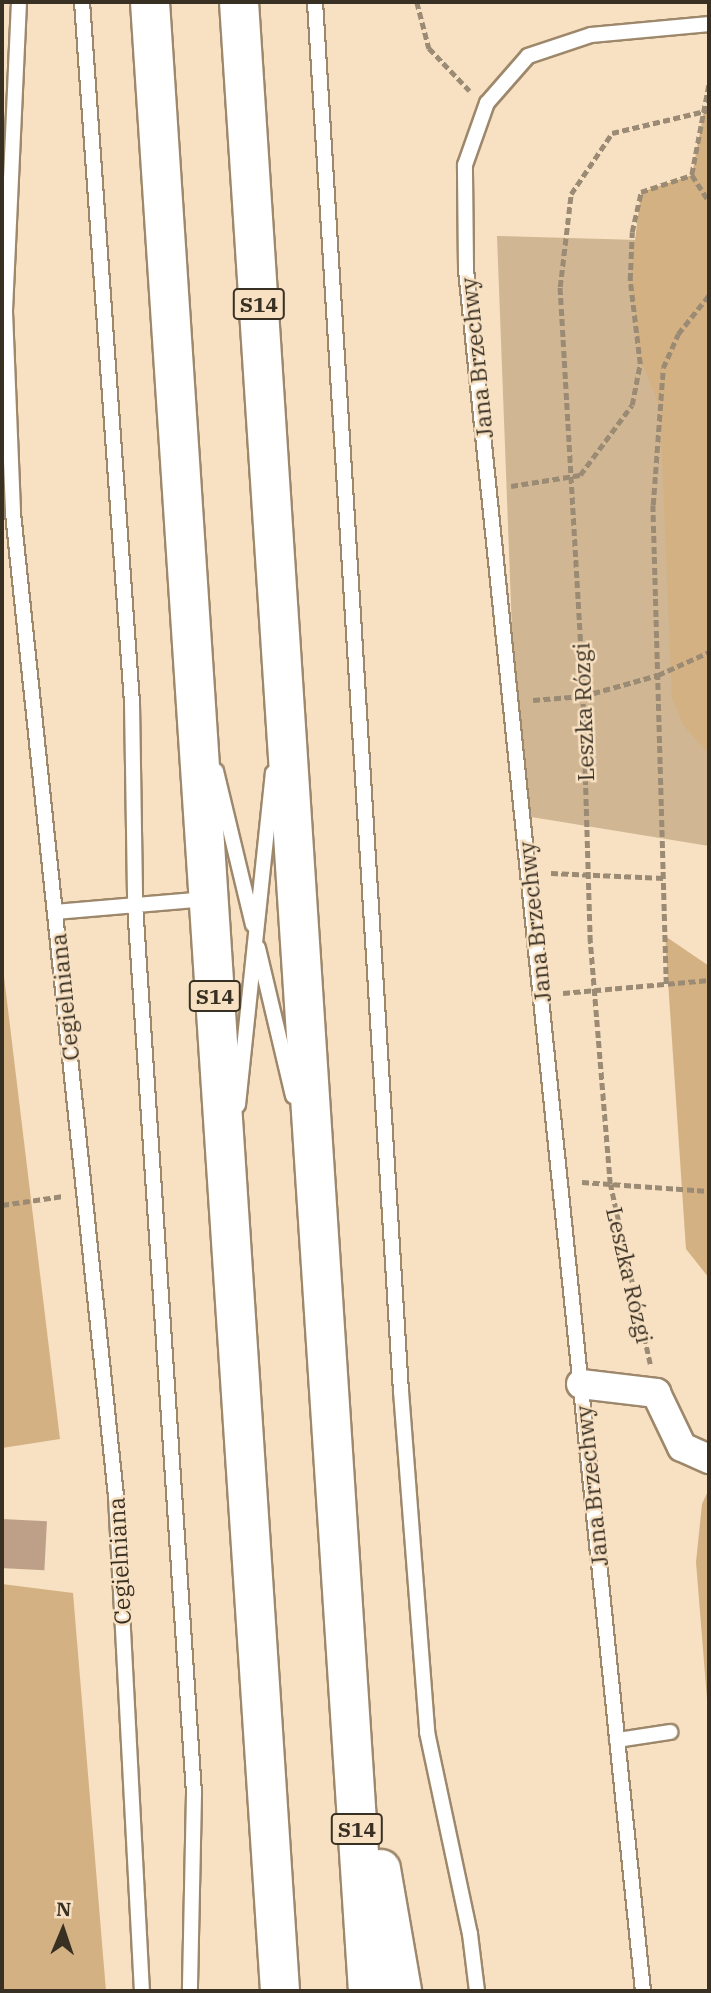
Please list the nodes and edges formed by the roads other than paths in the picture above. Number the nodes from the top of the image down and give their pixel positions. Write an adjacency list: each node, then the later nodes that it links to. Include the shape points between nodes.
1 (19, 2): 11 (lane, Cegielniana, via 6,352 13,513)
2 (82, 2): 10 (lane, via 132,703)
3 (150, 2): 8 (highway, S14)
4 (239, 2): 7 (highway, S14)
5 (315, 2): 25 (lane, via 401,1391 427,1732 470,1934)
6 (709, 24): 15 (lane, Jana Brzechwy, via 591,35 528,56 487,103 465,165 467,268)
7 (283, 674): 12 (lane); 13 (highway, S14)
8 (194, 679): 9 (highway, S14); 12 (lane)
9 (209, 899): 10 (lane); 14 (highway, S14)
10 (135, 905): 11 (lane); 21 (lane, via 194,1794)
11 (56, 912): 20 (lane, Cegielniana, via 116,1496)
12 (256, 937): 13 (lane); 14 (lane)
13 (317, 1192): 17 (highway, S14)
14 (228, 1200): 22 (highway, S14)
15 (581, 1384): 16 (street, via 656,1393 682,1447); 19 (lane, Jana Brzechwy)
16 (709, 1459)
17 (347, 1666): 23 (highway, S14); 24 (highway)
18 (670, 1732): 19 (lane)
19 (617, 1740): 26 (lane, Jana Brzechwy)
20 (142, 1991)
21 (190, 1991)
22 (280, 1991)
23 (368, 1991)
24 (402, 1991)
25 (477, 1991)
26 (643, 1991)

